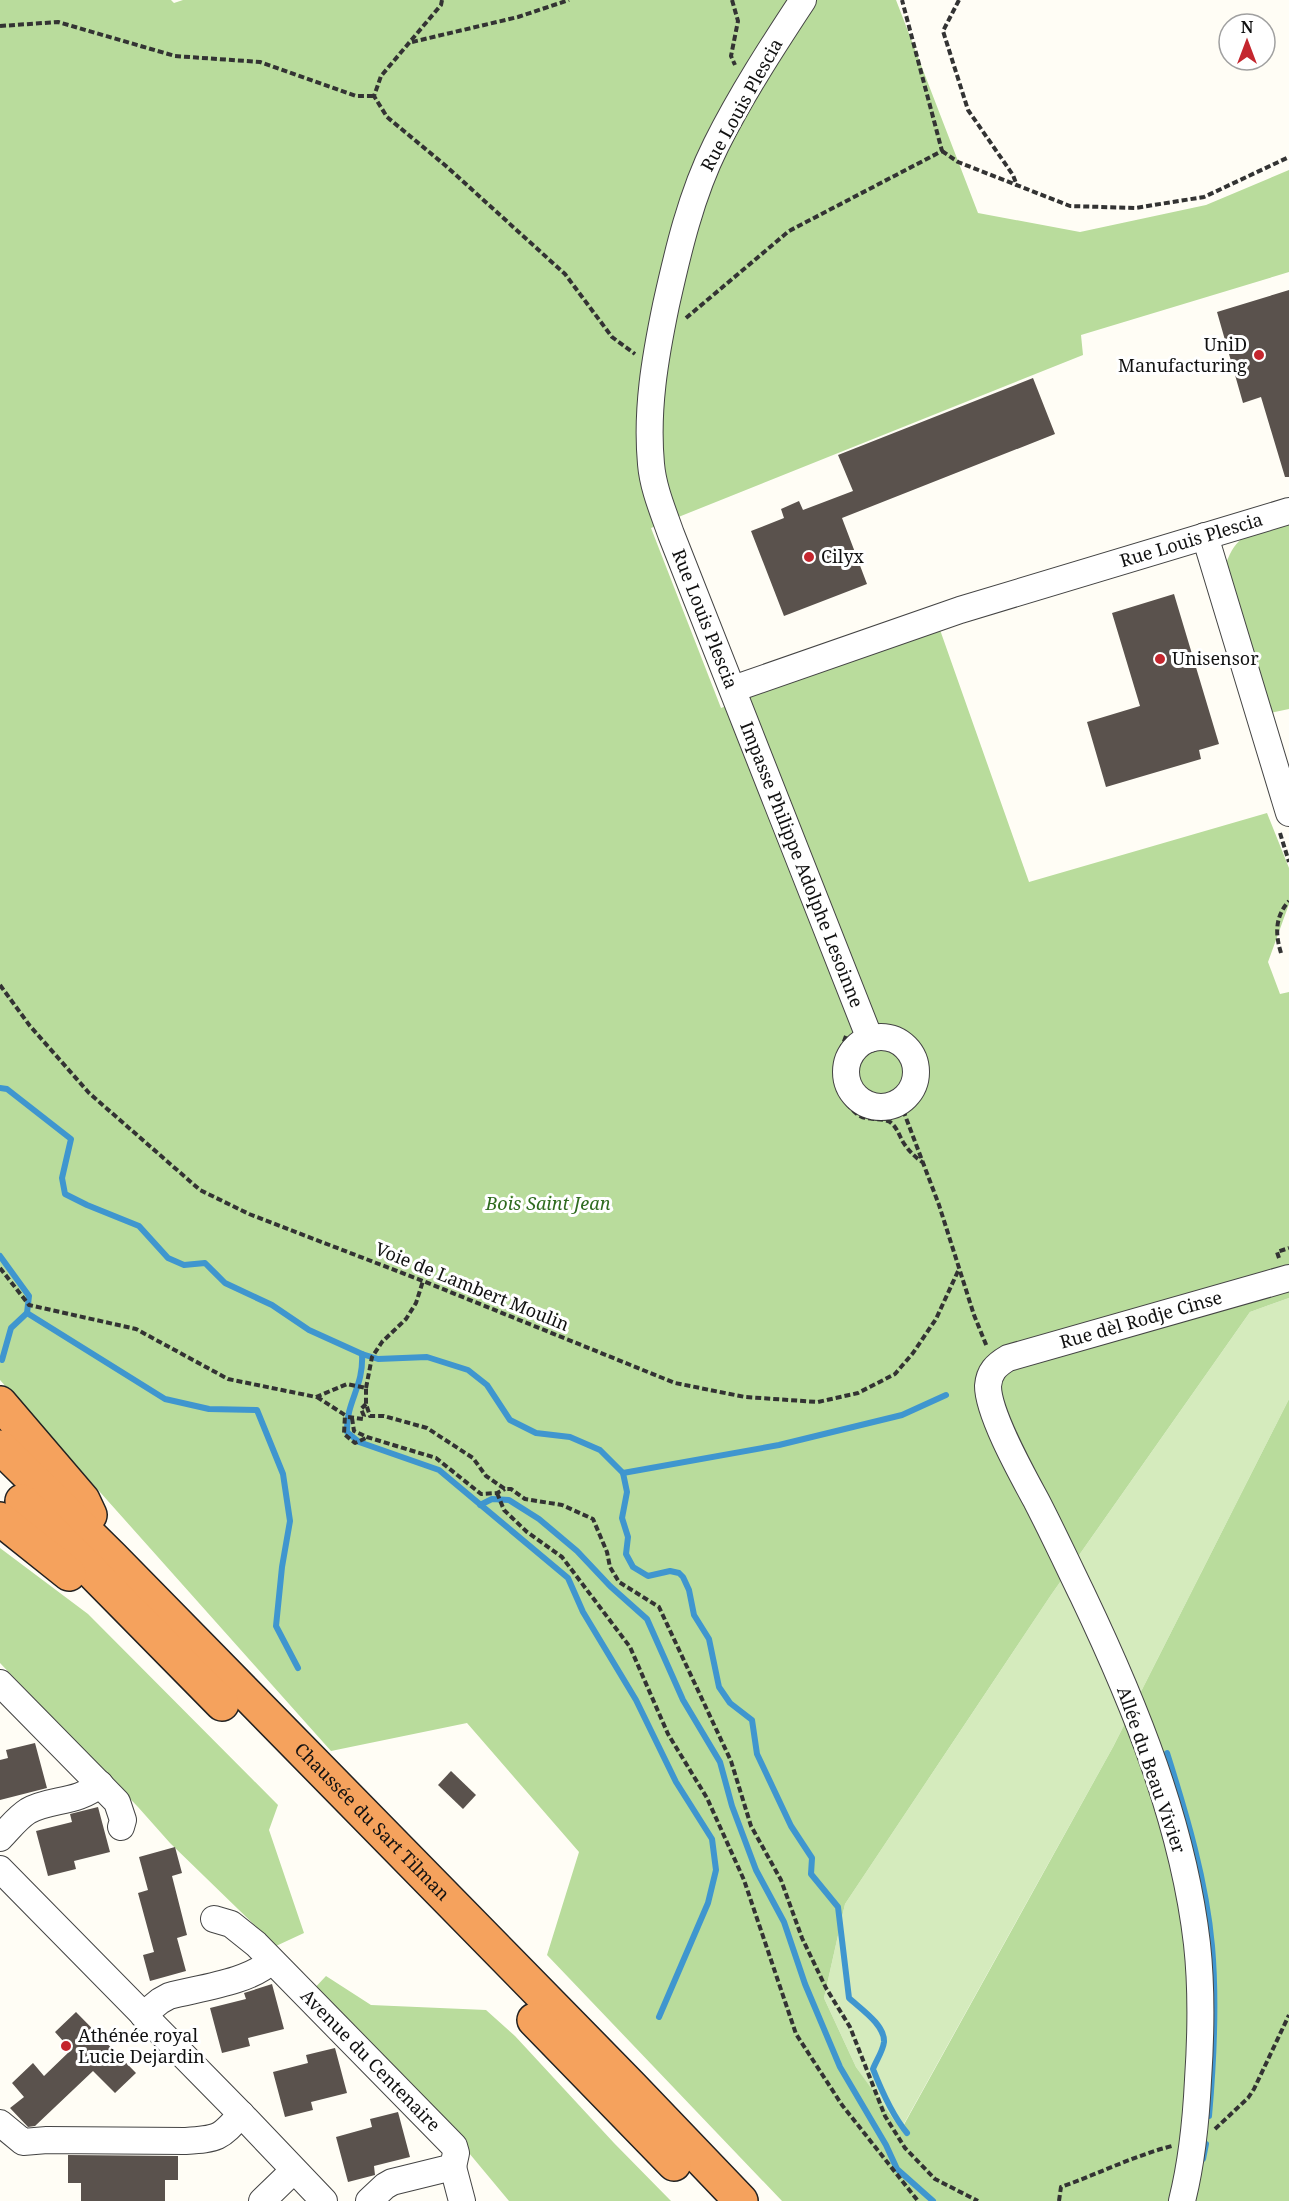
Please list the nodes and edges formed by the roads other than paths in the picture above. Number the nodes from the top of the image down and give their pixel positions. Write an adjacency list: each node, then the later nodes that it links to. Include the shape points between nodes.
1 (803, 0): 4 (street, Rue Louis Plescia, via 735,110 697,190 676,257 650,409 656,493)
2 (1289, 511): 3 (street, Rue Louis Plescia)
3 (1205, 536): 4 (street, Rue Louis Plescia, via 942,615); 5 (street)
4 (733, 690): 6 (street, Impasse Philippe Adolphe Lesoinne)
5 (1289, 813)
6 (870, 1040): 6 (street, via 860,1045 847,1063 849,1086 863,1102 874,1107 900,1102 913,1089 916,1077 911,1054 893,1039)
7 (1289, 1278): 8 (street, Rue dèl Rodje Cinse, via 1029,1351)
8 (995, 1367): 32 (street, Allée du Beau Vivier, via 988,1388 993,1410 1099,1630 1149,1753 1178,1845 1194,1922 1200,1987 1199,2068 1183,2140 1189,2170)
9 (0, 1403): 13 (highway, via 82,1500)
10 (0, 1447): 13 (highway, Chaussée du Sart Tilman)
11 (0, 1479): 14 (highway, Chaussée du Sart Tilman)
12 (0, 1519): 14 (highway, via 102,1600)
13 (112, 1557): 31 (highway, Chaussée du Sart Tilman, via 631,2086)
14 (145, 1626): 31 (highway, Chaussée du Sart Tilman)
15 (0, 1683): 16 (street)
16 (100, 1784): 17 (street, via 120,1808); 18 (street, via 79,1797 30,1810)
17 (121, 1827)
18 (0, 1838)
19 (0, 1869): 22 (street)
20 (214, 1919): 21 (street, Avenue du Centenaire, via 244,1933)
21 (271, 1961): 22 (street, via 250,1975 169,1996); 25 (street, Avenue du Centenaire, via 448,2139 456,2153)
22 (144, 2015): 23 (street)
23 (241, 2114): 24 (street, via 224,2134 185,2141 23,2142); 26 (street)
24 (0, 2124)
25 (453, 2167): 29 (street, via 393,2182); 30 (street, Avenue du Centenaire)
26 (293, 2171): 27 (street); 28 (street)
27 (312, 2197)
28 (262, 2201)
29 (369, 2201)
30 (462, 2201)
31 (734, 2201)
32 (1182, 2201)

